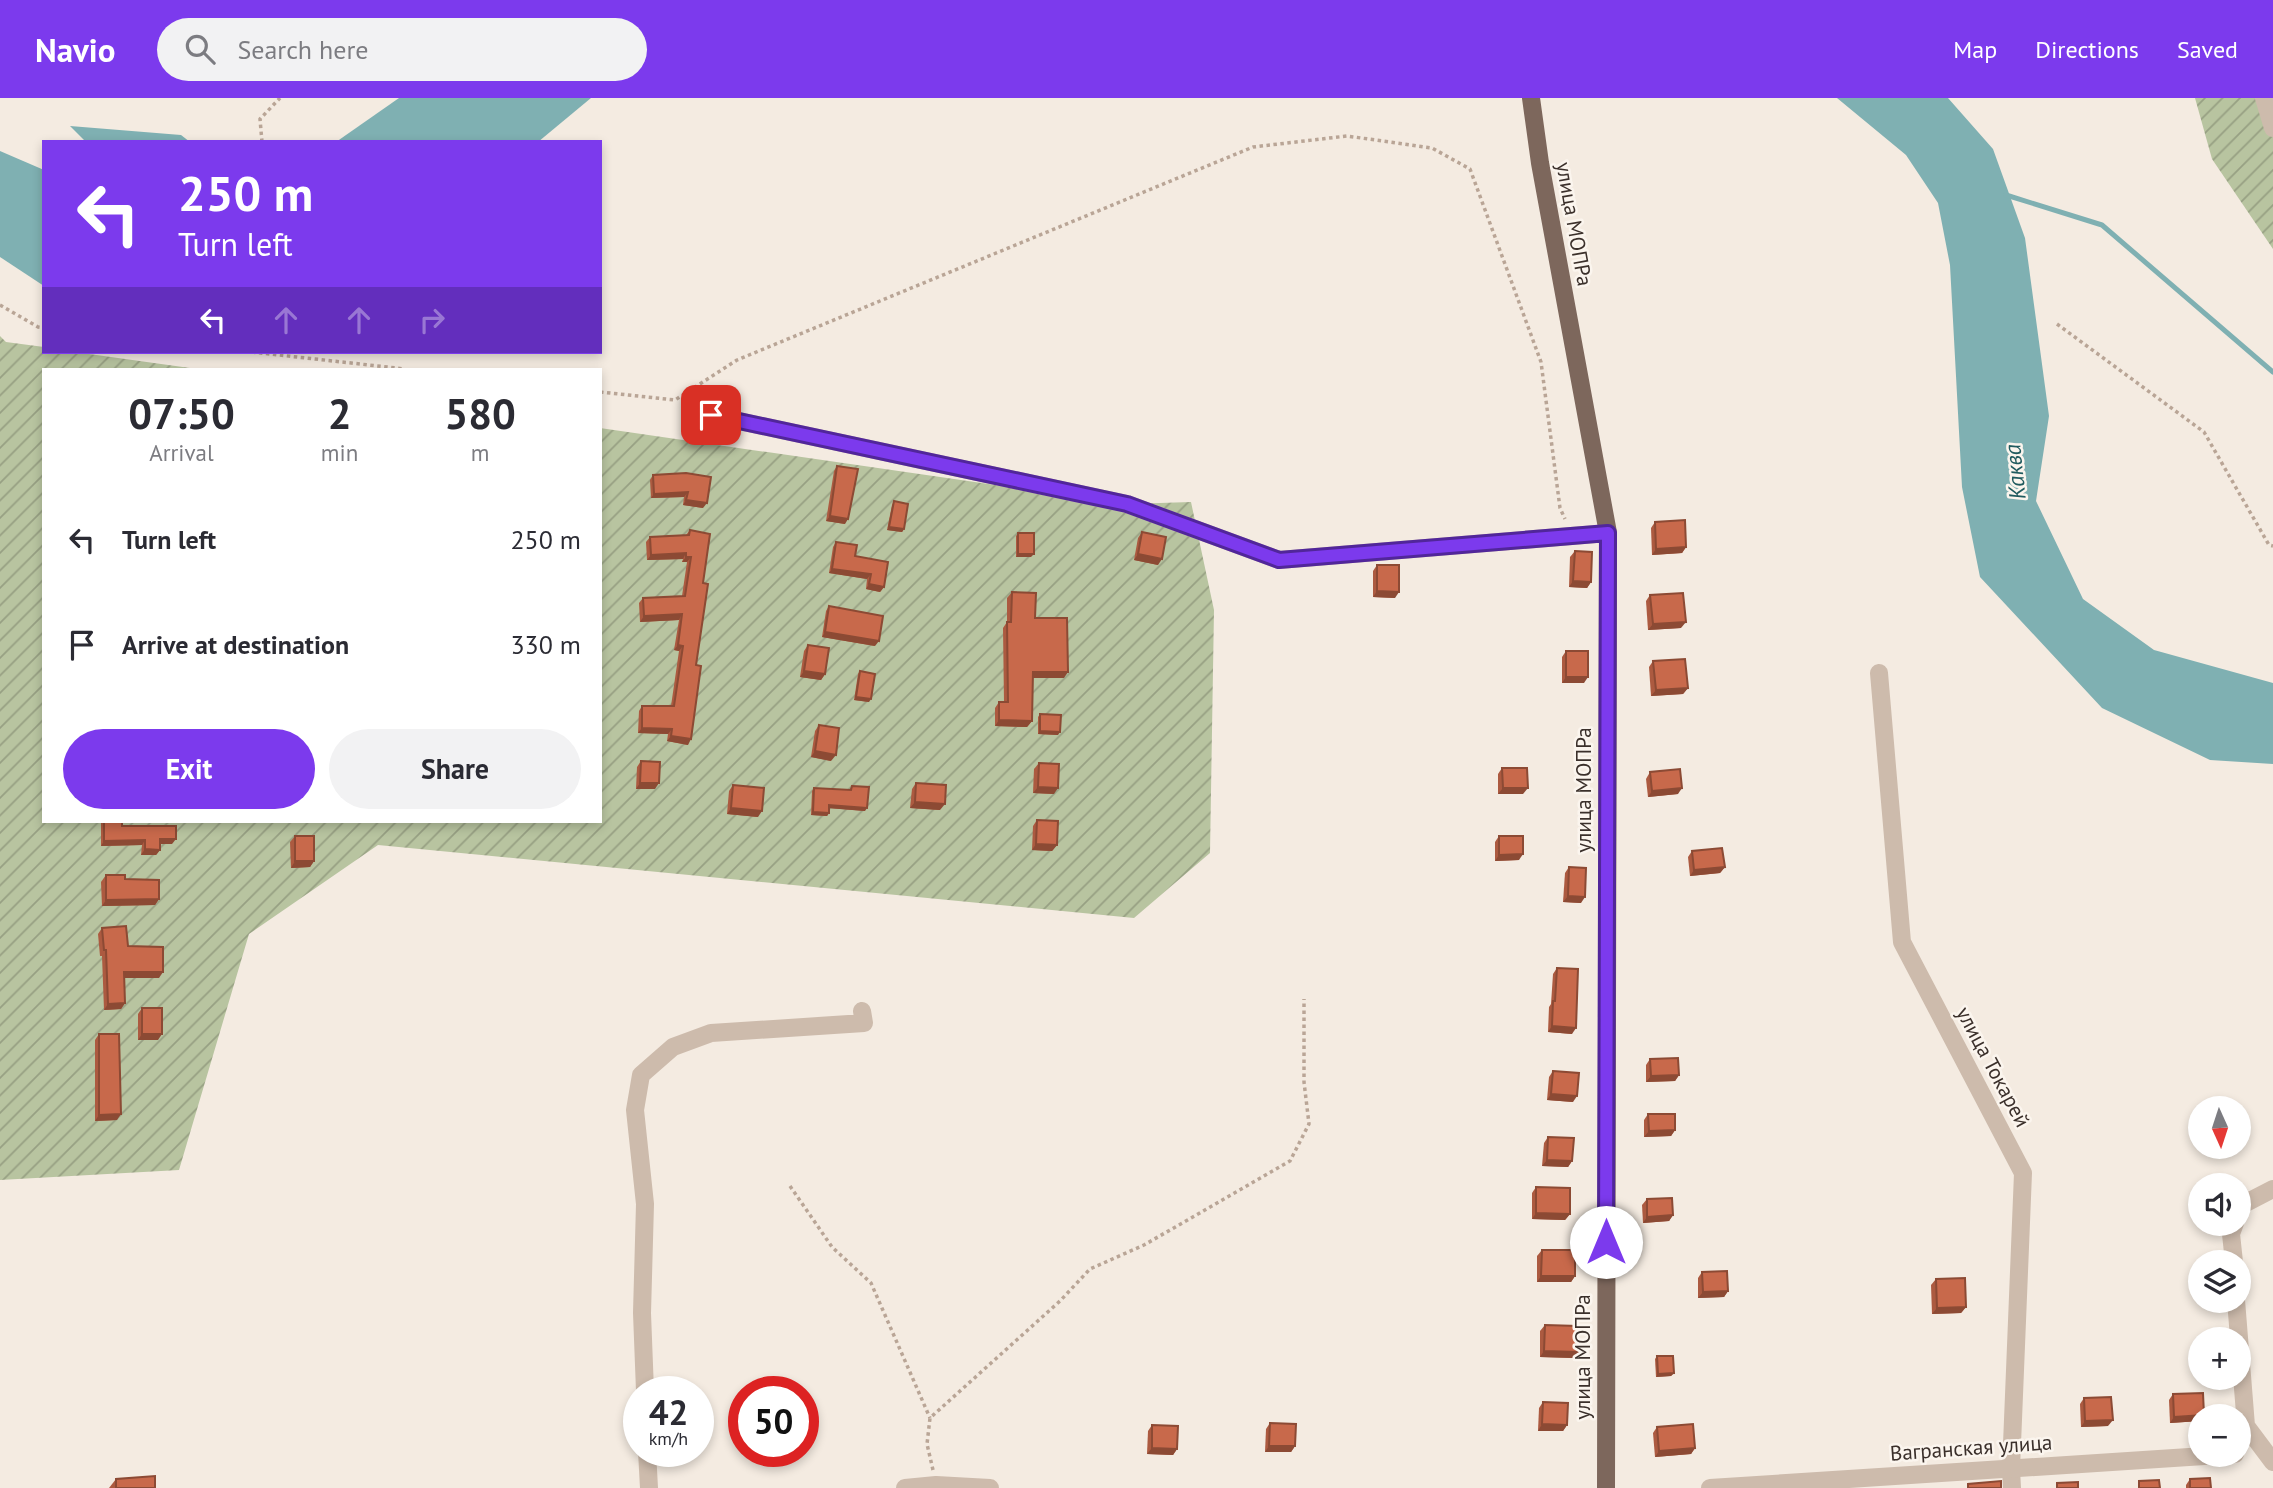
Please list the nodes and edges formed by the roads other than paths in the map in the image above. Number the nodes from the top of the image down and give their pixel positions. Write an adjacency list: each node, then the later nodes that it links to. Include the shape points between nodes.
1 (1531, 98): 5 (main road, улица МОПРа)
2 (2264, 98): 3 (street)
3 (2273, 128)
4 (711, 415): 5 (street, via 1127,504 1279,560)
5 (1608, 533): 20 (main road, улица МОПРа)
6 (1879, 673): 16 (street, улица Токарей, via 1902,942 2023,1173)
7 (862, 1010): 11 (street, via 864,1023 711,1033 673,1047 640,1075 635,1110 645,1204)
8 (2273, 1189): 9 (street)
9 (2251, 1200)
10 (2237, 1313): 13 (street, via 2246,1426)
11 (644, 1376)
12 (2251, 1454): 13 (street, Вагранская улица)
13 (2271, 1455)
14 (2188, 1457): 16 (street, Вагранская улица)
15 (648, 1467): 17 (street)
16 (2011, 1469): 21 (street, Вагранская улица); 22 (street, улица Токарей)
17 (649, 1488)
18 (905, 1488): 19 (street)
19 (990, 1488)
20 (1606, 1488)
21 (1710, 1488)
22 (2012, 1488)

